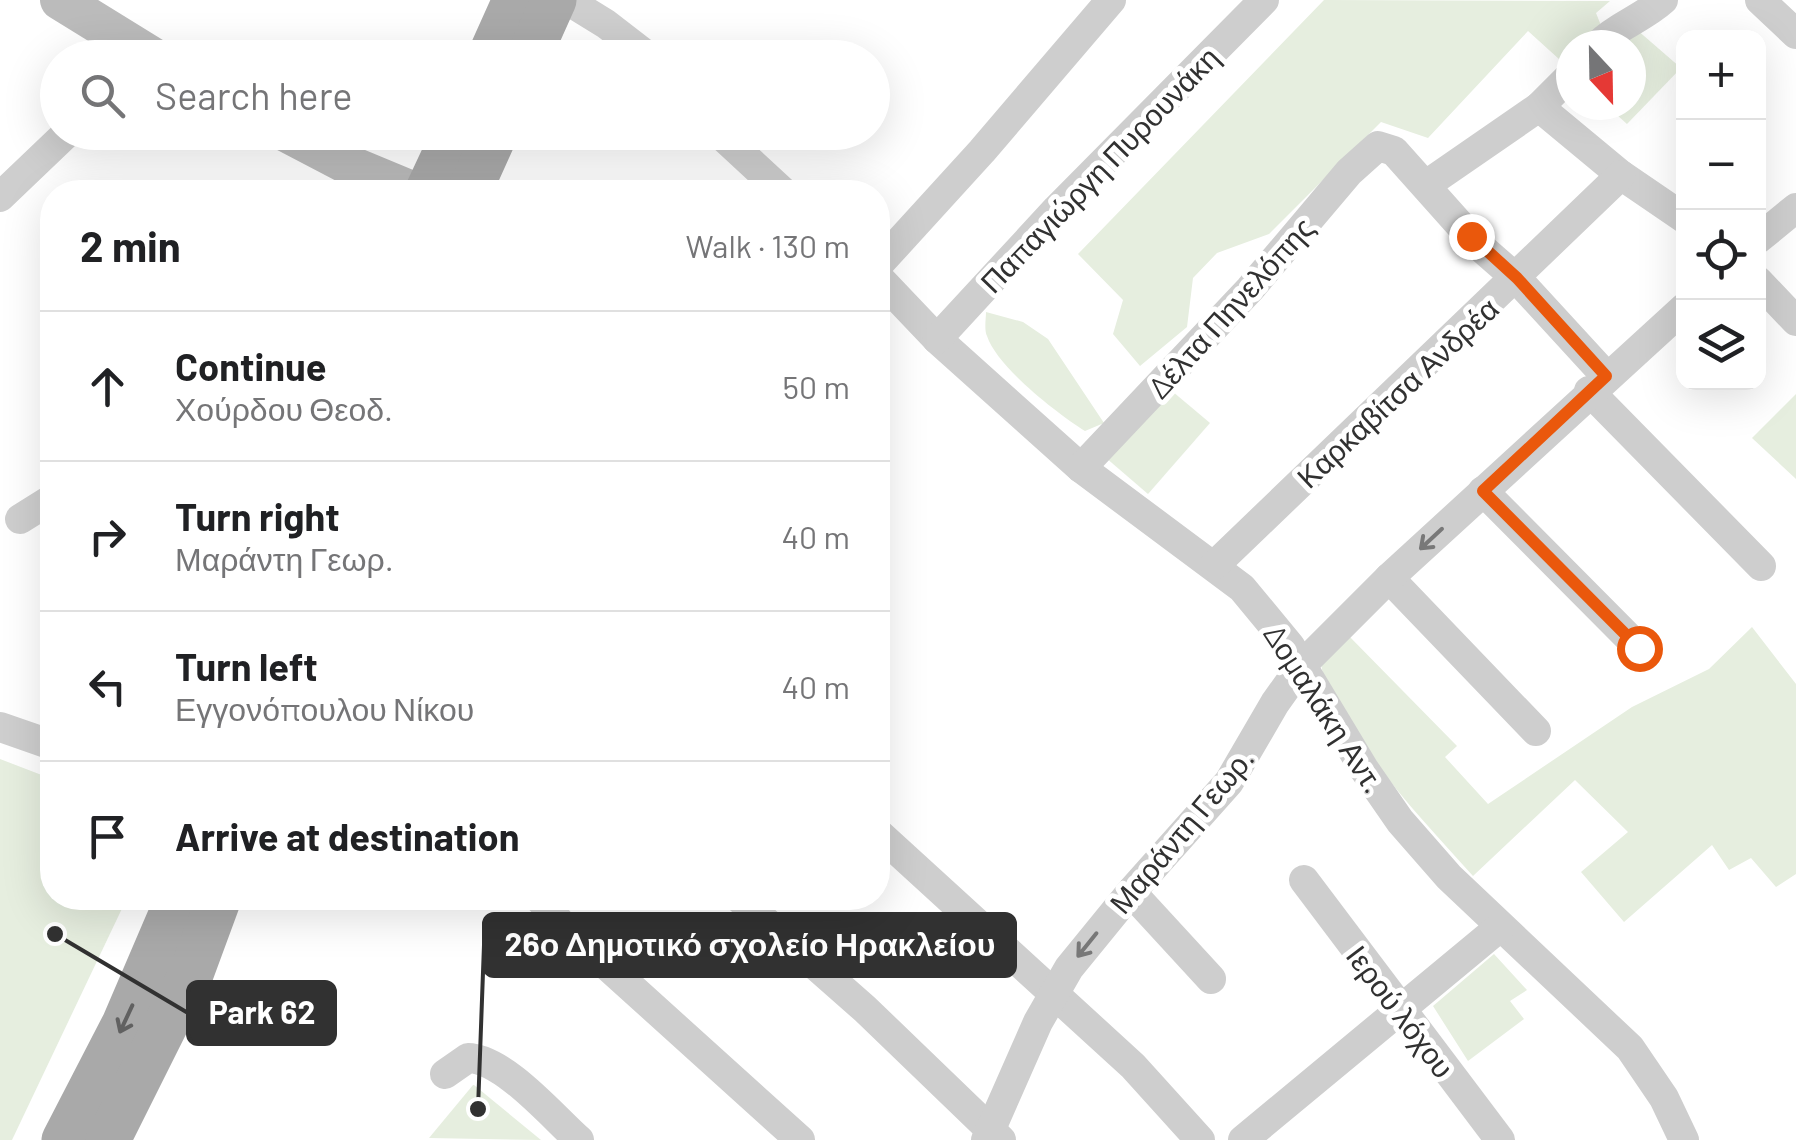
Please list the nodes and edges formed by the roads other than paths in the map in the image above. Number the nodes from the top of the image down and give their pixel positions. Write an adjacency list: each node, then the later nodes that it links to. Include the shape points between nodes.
1 (60, 0): 11 (street)
2 (515, 0): 12 (main road)
3 (554, 0): 13 (main road)
4 (567, 0): 14 (street)
5 (1111, 0): 32 (street)
6 (1264, 0): 38 (street, Παπαγιώργη Πυρουνάκη)
7 (1663, 0): 9 (street)
8 (1760, 0): 10 (street)
9 (1614, 30)
10 (1796, 34)
11 (124, 40)
12 (496, 40)
13 (536, 40)
14 (627, 40)
15 (1556, 90): 16 (street)
16 (1539, 107): 22 (street); 27 (street)
17 (49, 150): 28 (street)
18 (316, 150): 23 (street)
19 (446, 150): 24 (main road)
20 (488, 150): 25 (main road)
21 (735, 150): 26 (street)
22 (1621, 175): 30 (street); 33 (street, Καρκαβίτσα Ανδρέα)
23 (386, 180)
24 (432, 180)
25 (475, 180)
26 (768, 180)
27 (1426, 184): 33 (street, via 1477,244); 40 (street, Δέλτα Πηνελόπης, via 1394,151 1378,146)
28 (0, 198)
29 (1796, 208): 31 (street)
30 (1676, 213)
31 (1766, 233)
32 (890, 252)
33 (1517, 278): 39 (street); 44 (street, Καρκαβίτσα Ανδρέα)
34 (1766, 289): 37 (street)
35 (890, 290): 38 (street, Δομαλάκη Αντ.)
36 (1676, 315): 39 (street, Μαράντη Γεωρ.)
37 (1796, 321)
38 (937, 339): 40 (street, Δομαλάκη Αντ.)
39 (1598, 384): 41 (street, Μαράντη Γεωρ.); 45 (street)
40 (1081, 468): 44 (street, Δομαλάκη Αντ.)
41 (1483, 491): 46 (street, Μαράντη Γεωρ., one-way to 46); 47 (street)
42 (40, 506): 43 (street)
43 (20, 519)
44 (1215, 565): 48 (street, Δομαλάκη Αντ., via 1262,610)
45 (1761, 566)
46 (1389, 578): 48 (street, Μαράντη Γεωρ.); 50 (street)
47 (1639, 648)
48 (1302, 665): 54 (street, Μαράντη Γεωρ., via 1229,782); 59 (street, Δομαλάκη Αντ., via 1390,808)
49 (0, 727): 51 (street)
50 (1536, 732)
51 (40, 741)
52 (890, 844): 61 (street)
53 (1304, 880): 62 (street, Ιερού λόχου)
54 (1131, 892): 60 (street); 61 (street, Μαράντη Γεωρ., one-way to 61)
55 (173, 910): 65 (main road, one-way to 65)
56 (215, 910): 66 (main road, via 192,974)
57 (549, 910): 68 (street)
58 (753, 910): 64 (street)
59 (1500, 927): 62 (street); 72 (street, Δομαλάκη Αντ., via 1630,1048)
60 (1211, 979)
61 (1052, 995): 64 (street, Μαράντη Γεωρ.); 69 (street, via 1133,1066)
62 (1401, 1009): 70 (street); 71 (street, Ιερού λόχου)
63 (445, 1074): 67 (street, via 468,1058 486,1062)
64 (993, 1136)
65 (64, 1140)
66 (108, 1140)
67 (579, 1140)
68 (800, 1140)
69 (1200, 1140)
70 (1243, 1140)
71 (1500, 1140)
72 (1684, 1140)

